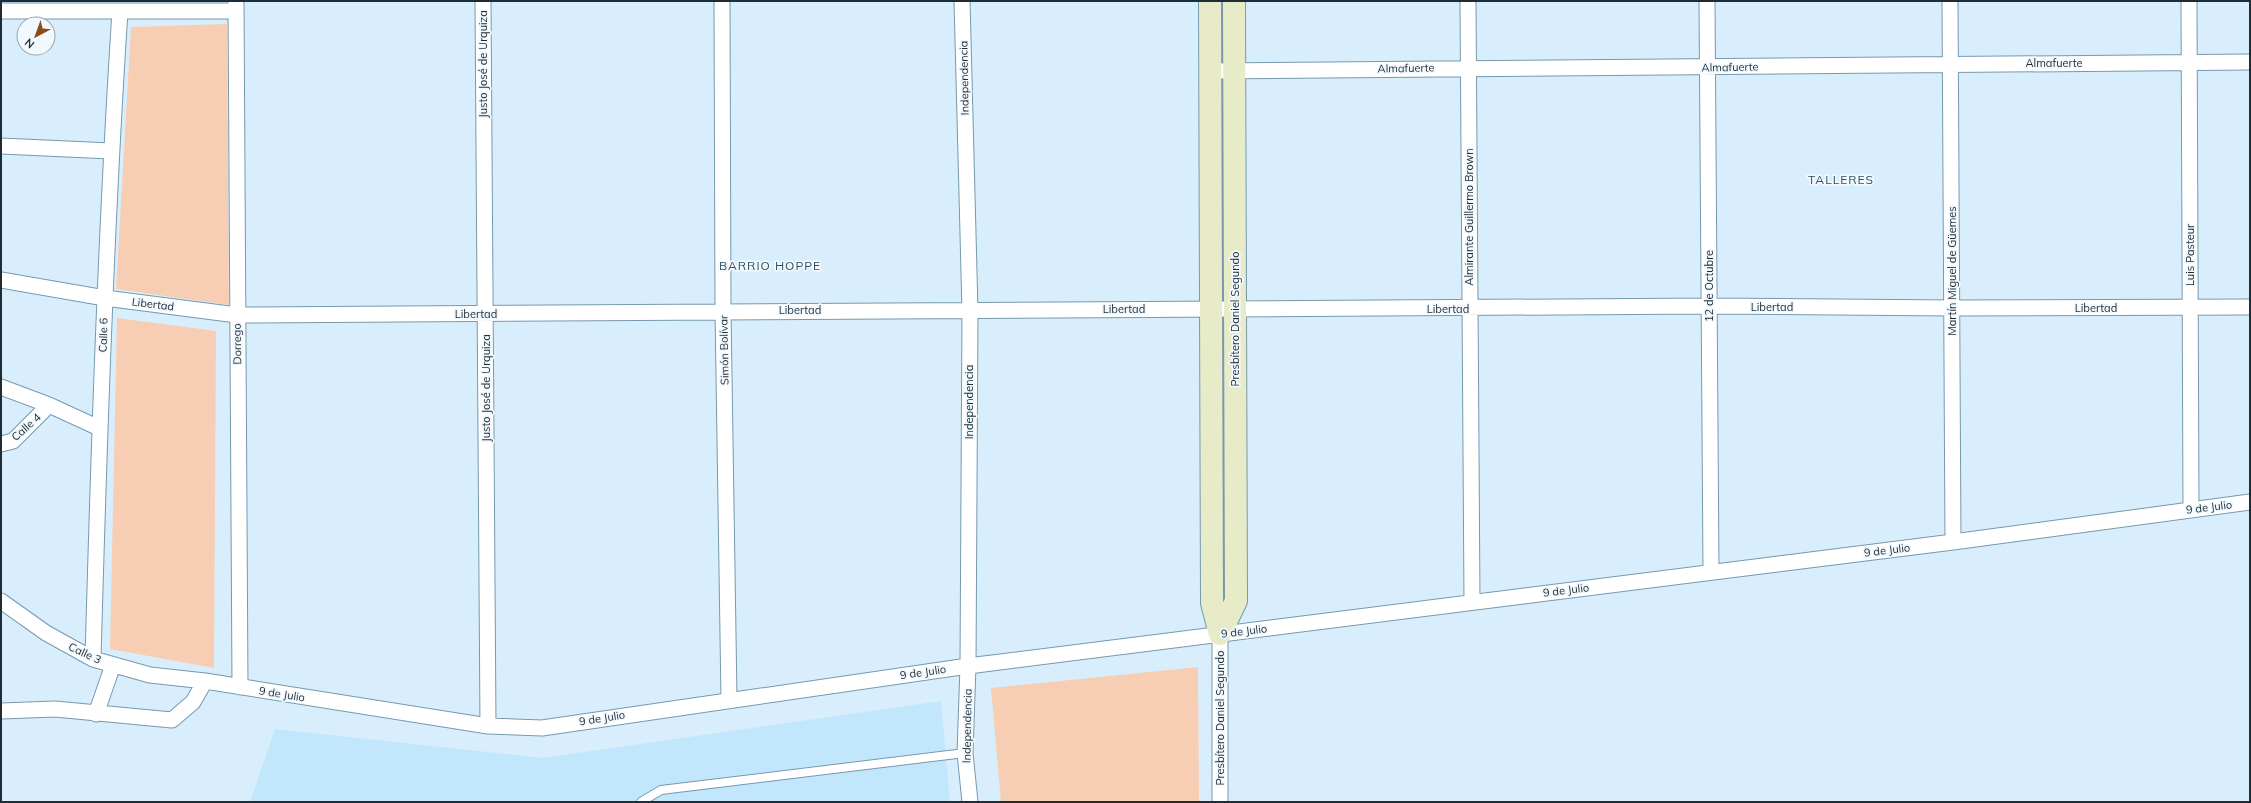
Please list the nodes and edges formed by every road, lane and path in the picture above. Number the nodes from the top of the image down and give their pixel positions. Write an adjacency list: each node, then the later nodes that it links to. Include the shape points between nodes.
1 (483, 1): 34 (street, Justo José de Urquiza)
2 (722, 1): 32 (street, Simón Bolívar)
3 (962, 1): 33 (street, Independencia)
4 (1210, 1): 20 (main road, Presbítero Daniel Segundo)
5 (1234, 1): 19 (main road, Presbítero Daniel Segundo)
6 (1468, 1): 17 (street, Almirante Guillermo Brown)
7 (1707, 1): 18 (street, 12 de Octubre)
8 (1950, 1): 16 (street, Martín Miguel de Güemes)
9 (2189, 1): 15 (street, Luis Pasteur)
10 (52, 6): 12 (street); 13 (street)
11 (236, 6): 13 (street); 35 (street, Dorrego)
12 (1, 11)
13 (120, 11): 22 (street, Calle 6)
14 (2250, 62): 15 (street, Almafuerte)
15 (2189, 63): 16 (street, Almafuerte); 26 (street, Luis Pasteur)
16 (1951, 64): 18 (street, Almafuerte); 28 (street, Martín Miguel de Güemes)
17 (1468, 67): 18 (street, Almafuerte); 19 (street, Almafuerte); 31 (street, Almirante Guillermo Brown)
18 (1707, 68): 25 (street, 12 de Octubre)
19 (1234, 70): 20 (street, Almafuerte); 30 (main road, Presbítero Daniel Segundo)
20 (1210, 71): 29 (main road, Presbítero Daniel Segundo)
21 (1, 146): 22 (street)
22 (111, 151): 24 (street, Calle 6)
23 (1, 280): 24 (street, Libertad)
24 (105, 298): 35 (street, Libertad); 38 (street, Calle 6)
25 (1709, 306): 28 (street, Libertad); 31 (street, Libertad); 43 (street, 12 de Octubre)
26 (2190, 307): 27 (street, Libertad); 28 (street, Libertad); 41 (street, Luis Pasteur)
27 (2250, 307)
28 (1953, 308): 42 (street, Martín Miguel de Güemes)
29 (1211, 309): 30 (street, Libertad); 33 (street, Libertad); 46 (main road, Presbítero Daniel Segundo, via 1212,603)
30 (1235, 309): 31 (street, Libertad); 46 (main road, Presbítero Daniel Segundo, via 1236,601)
31 (1470, 309): 45 (street, Almirante Guillermo Brown)
32 (724, 310): 33 (street, Libertad); 34 (street, Libertad); 52 (street, Simón Bolívar)
33 (970, 311): 49 (street, Independencia)
34 (485, 314): 35 (street, Libertad); 55 (street, Justo José de Urquiza)
35 (237, 315): 51 (street, Dorrego)
36 (1, 387): 37 (street)
37 (49, 405): 38 (street); 39 (street, Calle 4, via 13,441)
38 (100, 428): 47 (street, Calle 6)
39 (1, 444)
40 (2250, 502): 41 (street, 9 de Julio)
41 (2191, 510): 42 (street, 9 de Julio)
42 (1954, 542): 43 (street, 9 de Julio)
43 (1711, 571): 45 (street, 9 de Julio)
44 (1, 601): 47 (street, Calle 3, via 46,633)
45 (1472, 602): 46 (street, 9 de Julio)
46 (1220, 634): 49 (street, 9 de Julio); 59 (street, Presbítero Daniel Segundo)
47 (93, 659): 48 (street, Calle 3)
48 (113, 665): 50 (street, Calle 3, via 150,675); 54 (street)
49 (968, 666): 52 (street, 9 de Julio); 56 (street, Independencia)
50 (205, 681): 51 (street, Calle 3); 54 (street, via 193,702 172,720)
51 (240, 687): 55 (street, 9 de Julio)
52 (729, 699): 55 (street, 9 de Julio, via 542,728)
53 (1, 711): 54 (street, via 55,709)
54 (96, 714)
55 (488, 726)
56 (965, 753): 57 (lane, via 661,790); 58 (street, Independencia)
57 (640, 802)
58 (970, 802)
59 (1220, 802)

